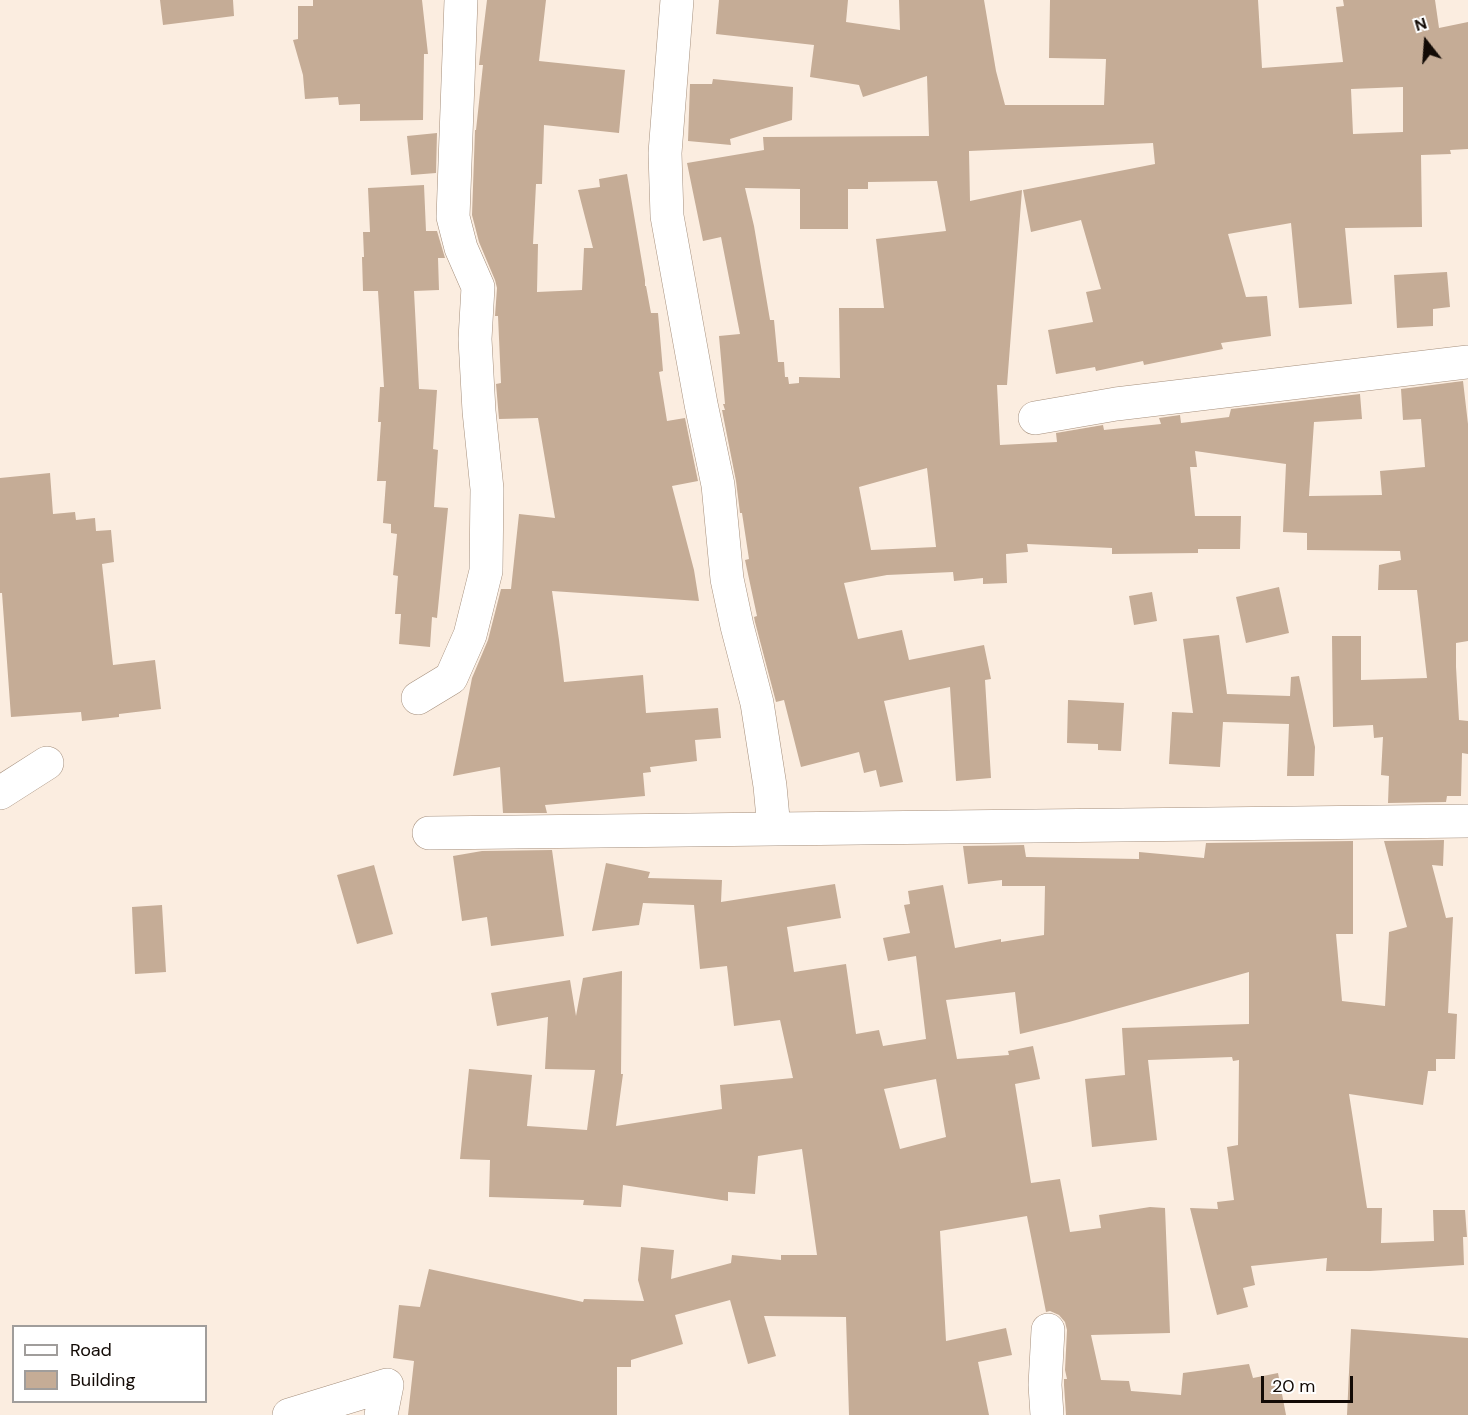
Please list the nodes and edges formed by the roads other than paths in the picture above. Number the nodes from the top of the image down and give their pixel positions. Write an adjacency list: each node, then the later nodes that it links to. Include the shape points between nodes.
1 (461, 0): 5 (street, via 453,218 478,287 475,339 487,489 486,571 470,634 451,678)
2 (677, 0): 9 (street, via 665,153 667,216 718,485 727,579 757,703)
3 (1468, 362): 4 (street, via 1116,404)
4 (1035, 418)
5 (418, 698)
6 (47, 763): 7 (street)
7 (0, 794)
8 (1468, 821): 9 (street)
9 (774, 828): 10 (street)
10 (429, 832)
11 (1048, 1330): 14 (street)
12 (289, 1415): 13 (street, via 387,1385)
13 (381, 1415)
14 (1047, 1415)

